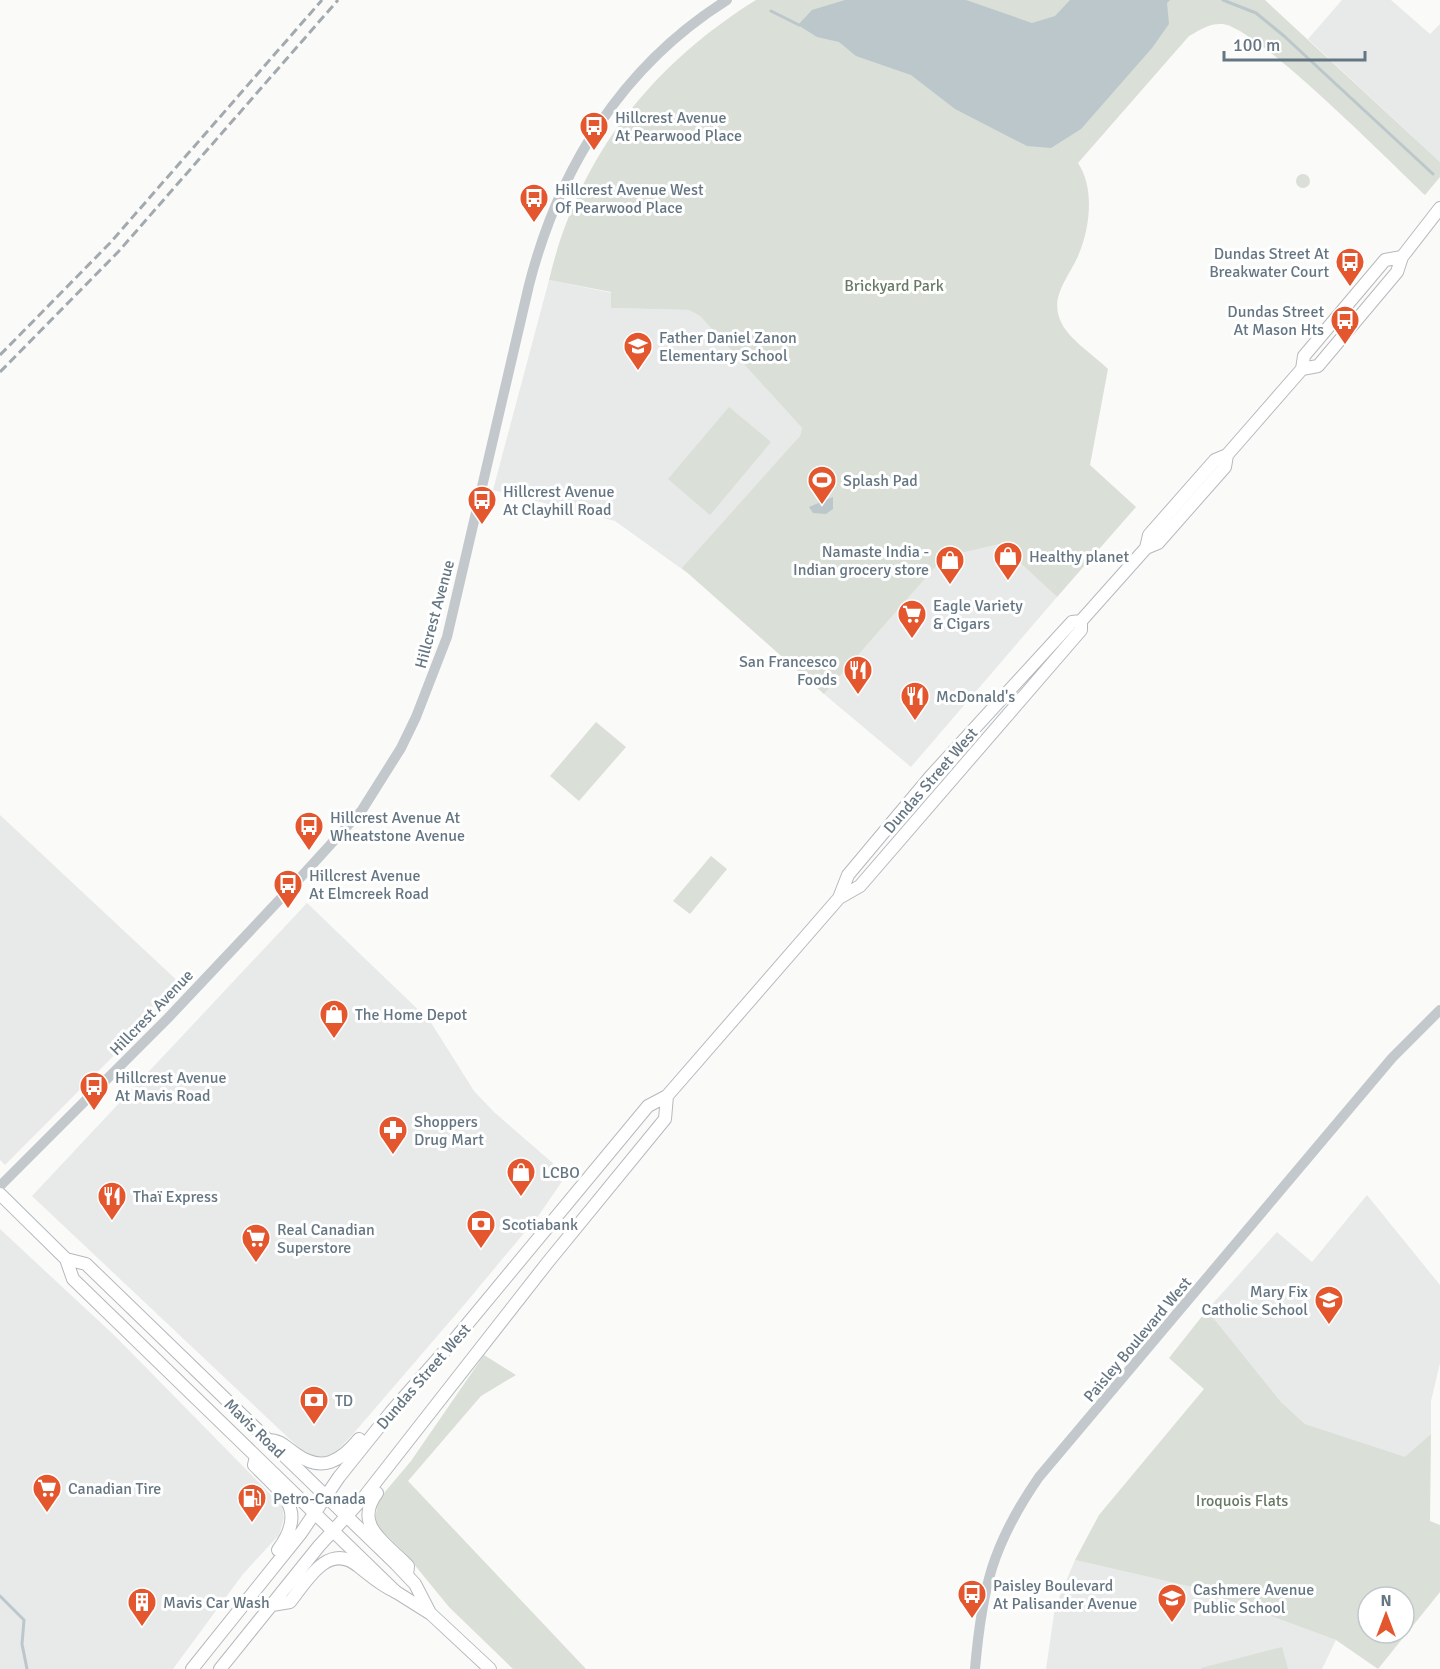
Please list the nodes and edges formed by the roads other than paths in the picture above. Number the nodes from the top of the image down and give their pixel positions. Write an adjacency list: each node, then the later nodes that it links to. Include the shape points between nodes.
1 (727, 0): 5 (street, Hillcrest Avenue, via 674,39 630,85 592,133 562,186 529,285 447,637 416,717 396,755 362,810 308,870 168,1018)
2 (1440, 208): 4 (main road, Dundas Street West, via 1402,257 1385,260 1304,356 1302,369 1227,455 1225,467 1158,543 1146,548 1082,621 1072,622 930,777 848,875 839,898)
3 (1440, 1010): 24 (street, Paisley Boulevard West, via 1392,1058 1039,1478 999,1543 983,1598)
4 (667, 1096): 8 (main road, Dundas Street West, via 648,1106); 9 (main road, Dundas Street West, via 665,1119)
5 (0, 1186)
6 (0, 1194): 7 (main road, Mavis Road)
7 (66, 1259): 10 (main road, Mavis Road, via 86,1264); 11 (main road, Mavis Road, via 73,1279)
8 (391, 1412): 10 (main road, via 379,1415 350,1450 329,1464 306,1461 279,1440); 12 (main road, Dundas Street West)
9 (418, 1427): 14 (main road, Dundas Street West); 17 (main road, via 417,1440 367,1511 372,1530 408,1566)
10 (268, 1440): 12 (main road, Mavis Road)
11 (256, 1457): 13 (main road, Mavis Road); 16 (main road, via 254,1465 292,1509 293,1523 273,1556)
12 (326, 1496): 13 (main road, Dundas Street West); 14 (main road, Mavis Road)
13 (314, 1514): 15 (main road, Mavis Road); 16 (main road, Dundas Street West)
14 (346, 1516): 15 (main road, Dundas Street West); 17 (main road, Mavis Road)
15 (332, 1531): 18 (main road, Mavis Road); 19 (main road, Dundas Street West)
16 (274, 1568): 21 (main road, Dundas Street West)
17 (407, 1575): 20 (main road, Mavis Road)
18 (396, 1592): 19 (main road, via 379,1585 352,1561 333,1558 320,1564 290,1602); 20 (main road, Mavis Road)
19 (272, 1605): 22 (main road, Dundas Street West)
20 (431, 1614): 23 (main road, Mavis Road)
21 (192, 1669)
22 (220, 1669)
23 (490, 1669)
24 (975, 1669)

